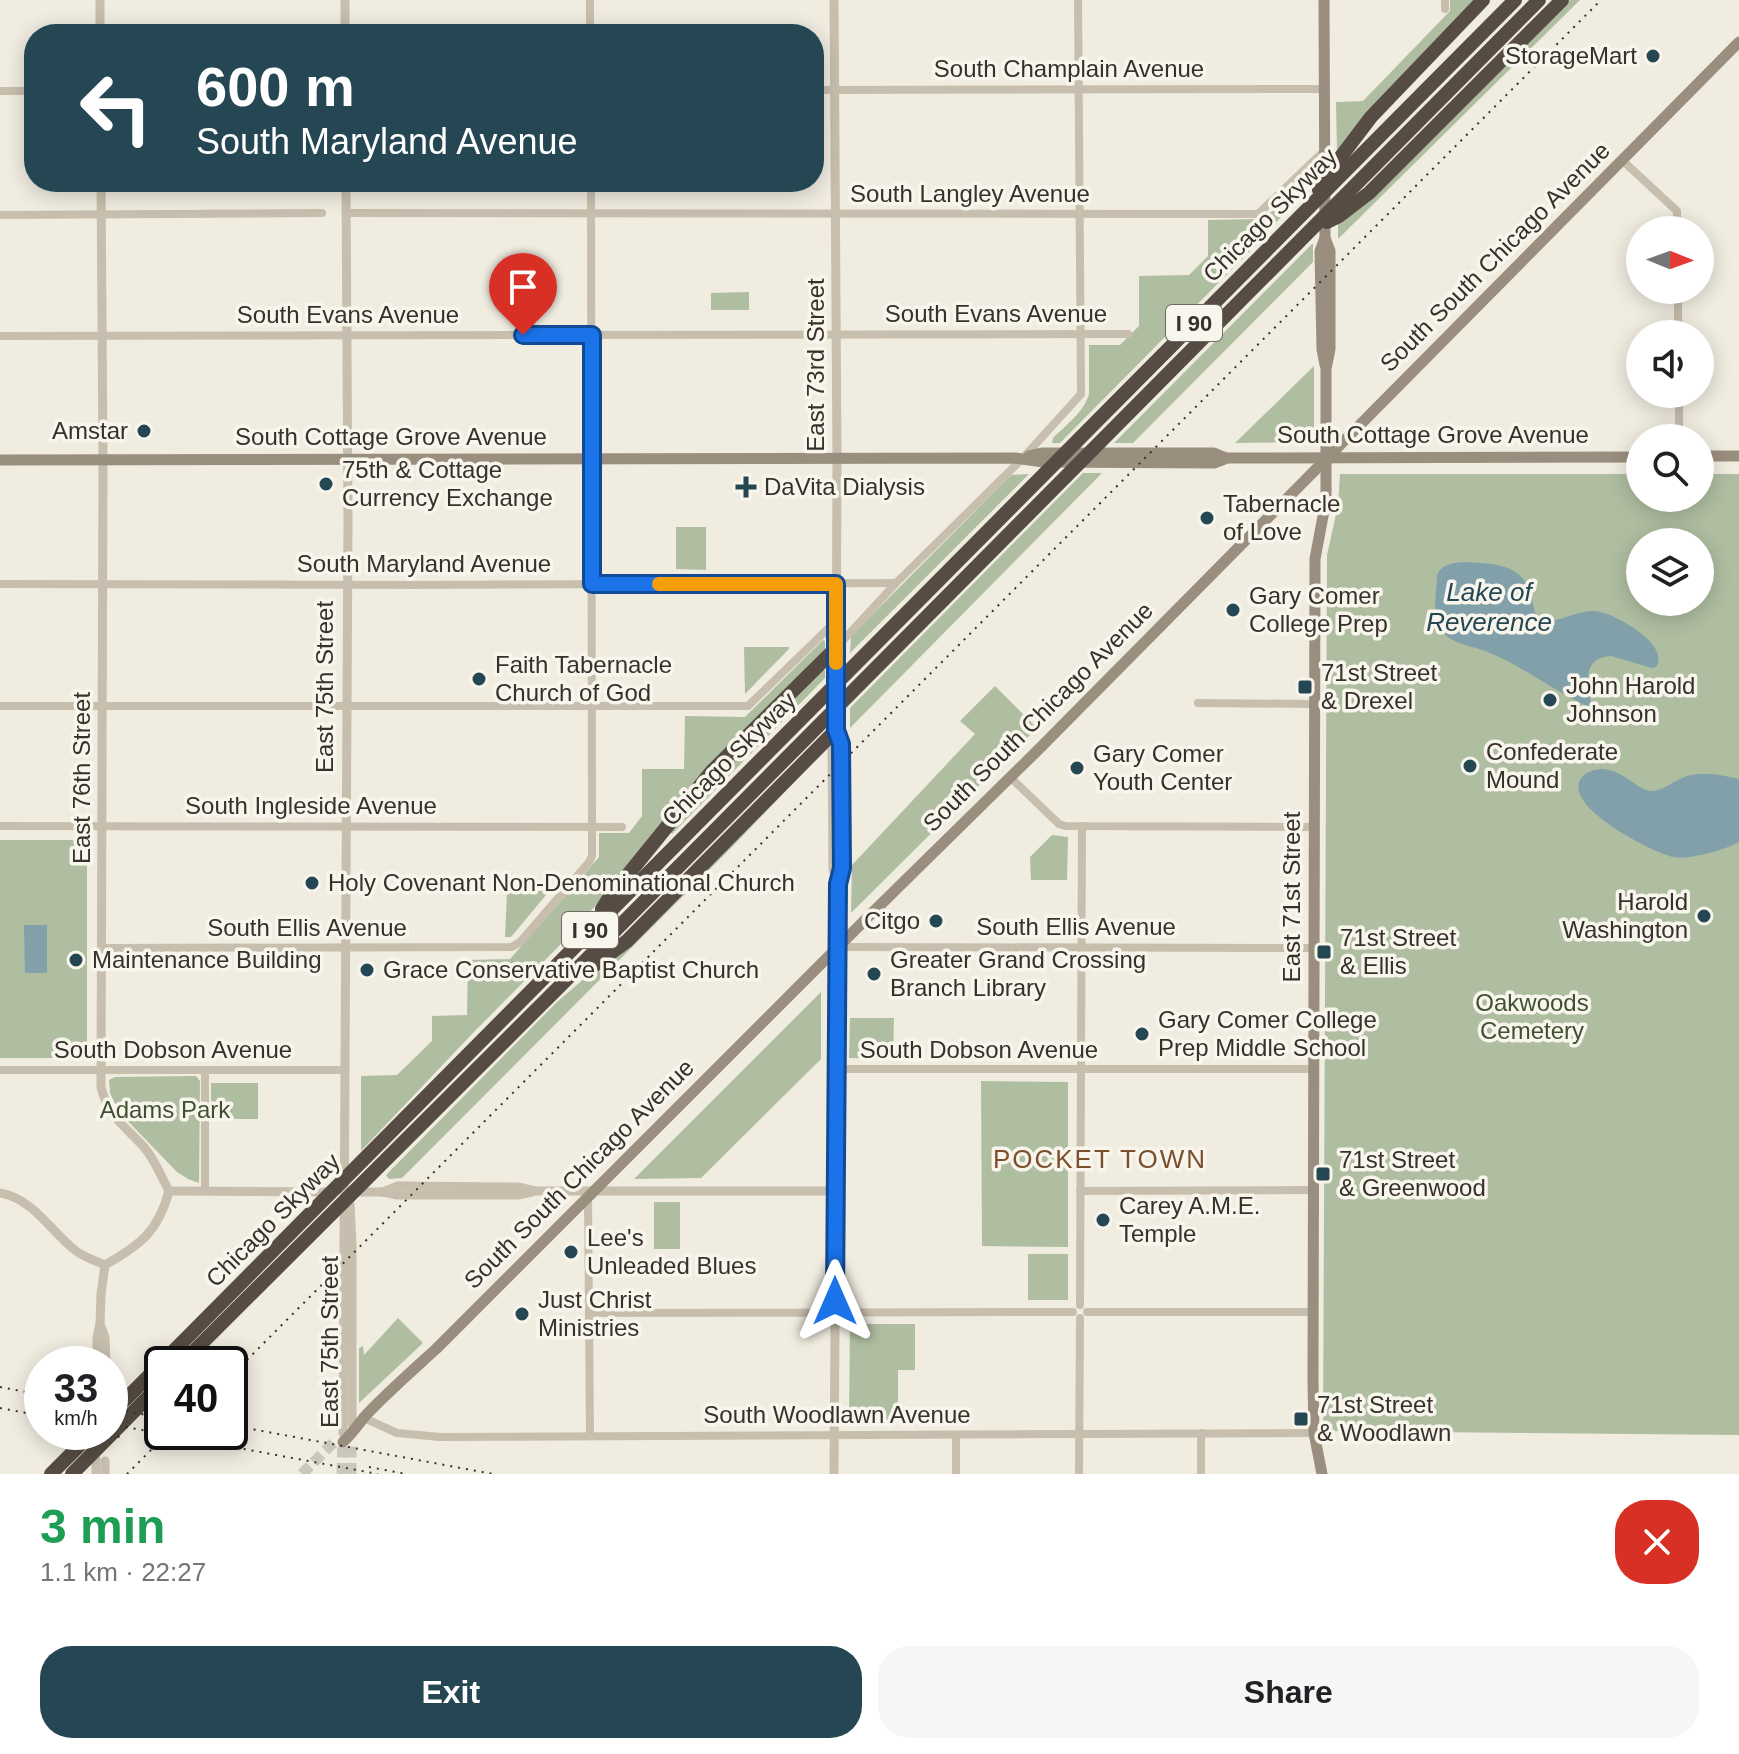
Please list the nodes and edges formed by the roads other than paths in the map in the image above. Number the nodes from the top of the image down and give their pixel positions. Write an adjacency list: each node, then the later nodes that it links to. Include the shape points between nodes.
1 (100, 0): 11 (street)
2 (345, 0): 12 (street)
3 (590, 0): 13 (street)
4 (834, 0): 18 (street, East 73rd Street)
5 (1078, 0): 15 (street)
6 (1324, 0): 16 (main road, East 71st Street)
7 (1483, 0): 26 (highway, via 1379,107 1327,175)
8 (1515, 0): 26 (highway, Chicago Skyway / I 90)
9 (1539, 0): 27 (highway, Chicago Skyway)
10 (1562, 0): 27 (highway, via 1378,185)
11 (100, 24)
12 (345, 24)
13 (590, 24)
14 (1739, 42): 22 (main road, South South Chicago Avenue)
15 (1079, 89): 16 (street, South Champlain Avenue); 18 (street, South Champlain Avenue); 33 (street)
16 (1324, 89): 21 (main road, East 71st Street)
17 (824, 90): 18 (street, South Champlain Avenue)
18 (834, 90): 32 (street, East 73rd Street)
19 (0, 91): 20 (street)
20 (24, 91)
21 (1324, 151): 33 (street, South Langley Avenue, via 1258,214); 36 (main road, East 71st Street)
22 (1622, 160): 35 (street); 46 (main road, South South Chicago Avenue)
23 (101, 192): 30 (street, East 76th Street)
24 (346, 192): 29 (street, East 75th Street)
25 (591, 192): 31 (street)
26 (1312, 204): 77 (highway, Chicago Skyway / I 90)
27 (1339, 209): 36 (highway, Chicago Skyway)
28 (322, 213): 30 (street)
29 (346, 213): 31 (street, South Langley Avenue); 40 (street, East 75th Street)
30 (102, 214): 34 (street); 43 (street, East 76th Street)
31 (591, 214): 32 (street, South Langley Avenue); 41 (street)
32 (835, 214): 33 (street, South Langley Avenue); 37 (street, East 73rd Street)
33 (1080, 214): 38 (street)
34 (0, 215)
35 (1677, 216)
36 (1318, 233): 46 (main road, East 71st Street, via 1330,251); 83 (highway, Chicago Skyway / I 90, via 1101,441)
37 (836, 334): 38 (street, South Evans Avenue); 41 (street, South Evans Avenue); 49 (street, East 73rd Street)
38 (1081, 334): 39 (street, South Evans Avenue); 50 (street, via 1081,394)
39 (1128, 334)
40 (347, 335): 41 (street, South Evans Avenue); 43 (street, South Evans Avenue); 48 (street, East 75th Street)
41 (592, 335): 51 (street)
42 (0, 336): 43 (street, South Evans Avenue)
43 (102, 336): 53 (street, East 76th Street)
44 (1714, 456): 45 (main road)
45 (1739, 456)
46 (1327, 457): 47 (main road, South Cottage Grove Avenue); 50 (main road, South Cottage Grove Avenue, via 1043,453); 63 (main road, East 71st Street, via 1326,500 1315,559); 69 (main road, South South Chicago Avenue)
47 (1626, 457)
48 (348, 458): 51 (main road, South Cottage Grove Avenue); 53 (main road, South Cottage Grove Avenue); 59 (street, East 75th Street)
49 (837, 458): 50 (main road, South Cottage Grove Avenue); 51 (main road, South Cottage Grove Avenue); 57 (street, East 73rd Street)
50 (1023, 458): 54 (street)
51 (592, 459): 56 (street)
52 (0, 460): 53 (main road, South Cottage Grove Avenue)
53 (103, 460): 58 (street, East 76th Street)
54 (896, 583): 57 (street, South Maryland Avenue); 61 (street)
55 (0, 584): 58 (street, South Maryland Avenue)
56 (592, 584): 57 (street, South Maryland Avenue); 59 (street, South Maryland Avenue); 67 (street)
57 (836, 584): 60 (street, East 73rd Street)
58 (103, 585): 59 (street, South Maryland Avenue); 65 (street, East 76th Street)
59 (348, 585): 66 (street, East 75th Street)
60 (836, 621): 61 (street, East 73rd Street); 67 (street, via 748,706)
61 (836, 648): 68 (street, East 73rd Street); 77 (highway, via 692,793 609,898)
62 (1198, 703): 63 (street)
63 (1315, 704): 76 (main road, East 71st Street)
64 (0, 706): 65 (street)
65 (102, 706): 66 (street); 71 (street, East 76th Street)
66 (347, 706): 67 (street); 72 (street, East 75th Street)
67 (592, 706): 74 (street)
68 (836, 730): 79 (street, East 73rd Street, via 841,744); 83 (highway, via 627,941)
69 (1010, 777): 73 (street, via 1059,824); 79 (main road, South South Chicago Avenue)
70 (0, 826): 71 (street, South Ingleside Avenue)
71 (102, 826): 72 (street, South Ingleside Avenue); 81 (street, East 76th Street)
72 (346, 826): 74 (street, South Ingleside Avenue); 78 (street, East 75th Street)
73 (1082, 826): 76 (street); 80 (street)
74 (592, 827): 75 (street, South Ingleside Avenue); 78 (street, South Ellis Avenue, via 589,862 512,947)
75 (622, 827)
76 (1314, 827): 82 (main road, East 71st Street)
77 (591, 929): 108 (highway, Chicago Skyway / I 90)
78 (345, 947): 81 (street, South Ellis Avenue); 89 (street, East 75th Street)
79 (838, 947): 80 (street, South Ellis Avenue); 85 (street, East 73rd Street); 98 (main road, South South Chicago Avenue)
80 (1081, 947): 82 (street, South Ellis Avenue); 90 (street)
81 (101, 948): 84 (street, East 76th Street)
82 (1314, 948): 86 (main road, East 71st Street)
83 (570, 976): 107 (highway, Chicago Skyway / I 90)
84 (101, 1069): 87 (street, South Dobson Avenue); 88 (street, South Dobson Avenue); 92 (street, East 76th Street, via 111,1115 145,1149)
85 (837, 1069): 90 (street, South Dobson Avenue); 94 (street, East 73rd Street)
86 (1314, 1069): 90 (street, South Dobson Avenue); 91 (main road, East 71st Street)
87 (0, 1070)
88 (205, 1070): 89 (street, South Dobson Avenue); 93 (street)
89 (345, 1070): 96 (street, East 75th Street)
90 (1081, 1070): 95 (street)
91 (1314, 1190): 95 (street); 101 (main road, East 71st Street)
92 (169, 1191): 93 (street); 99 (street, via 146,1236)
93 (205, 1191): 96 (street)
94 (836, 1191): 98 (street); 103 (street, East 73rd Street)
95 (1080, 1191): 100 (street)
96 (345, 1192): 98 (street); 116 (street, East 75th Street, via 352,1244)
97 (0, 1193): 99 (street, via 17,1197 78,1253)
98 (591, 1194): 102 (street); 110 (main road, South South Chicago Avenue)
99 (105, 1265): 104 (street)
100 (1080, 1312): 101 (street); 103 (street); 114 (street)
101 (1313, 1312): 112 (main road, East 71st Street)
102 (589, 1313): 103 (street); 117 (street)
103 (835, 1313): 113 (street, East 73rd Street)
104 (100, 1324): 105 (street); 106 (street)
105 (97, 1346)
106 (105, 1346)
107 (199, 1346)
108 (128, 1397)
109 (144, 1401): 120 (highway)
110 (364, 1418): 116 (main road, South South Chicago Avenue); 117 (street, South Woodlawn Avenue, via 419,1436)
111 (1201, 1433): 112 (street, South Woodlawn Avenue); 114 (street, South Woodlawn Avenue); 126 (street)
112 (1314, 1433): 127 (main road, East 71st Street)
113 (834, 1434): 115 (street, South Woodlawn Avenue); 117 (street, South Woodlawn Avenue); 123 (street, East 73rd Street)
114 (1079, 1434): 115 (street, South Woodlawn Avenue); 125 (street)
115 (956, 1435): 124 (street)
116 (346, 1436)
117 (590, 1436)
118 (75, 1450): 119 (highway)
119 (51, 1474)
120 (72, 1474)
121 (96, 1474): 122 (street, via 100,1460)
122 (105, 1474)
123 (834, 1474)
124 (956, 1474)
125 (1079, 1474)
126 (1201, 1474)
127 (1322, 1474)

